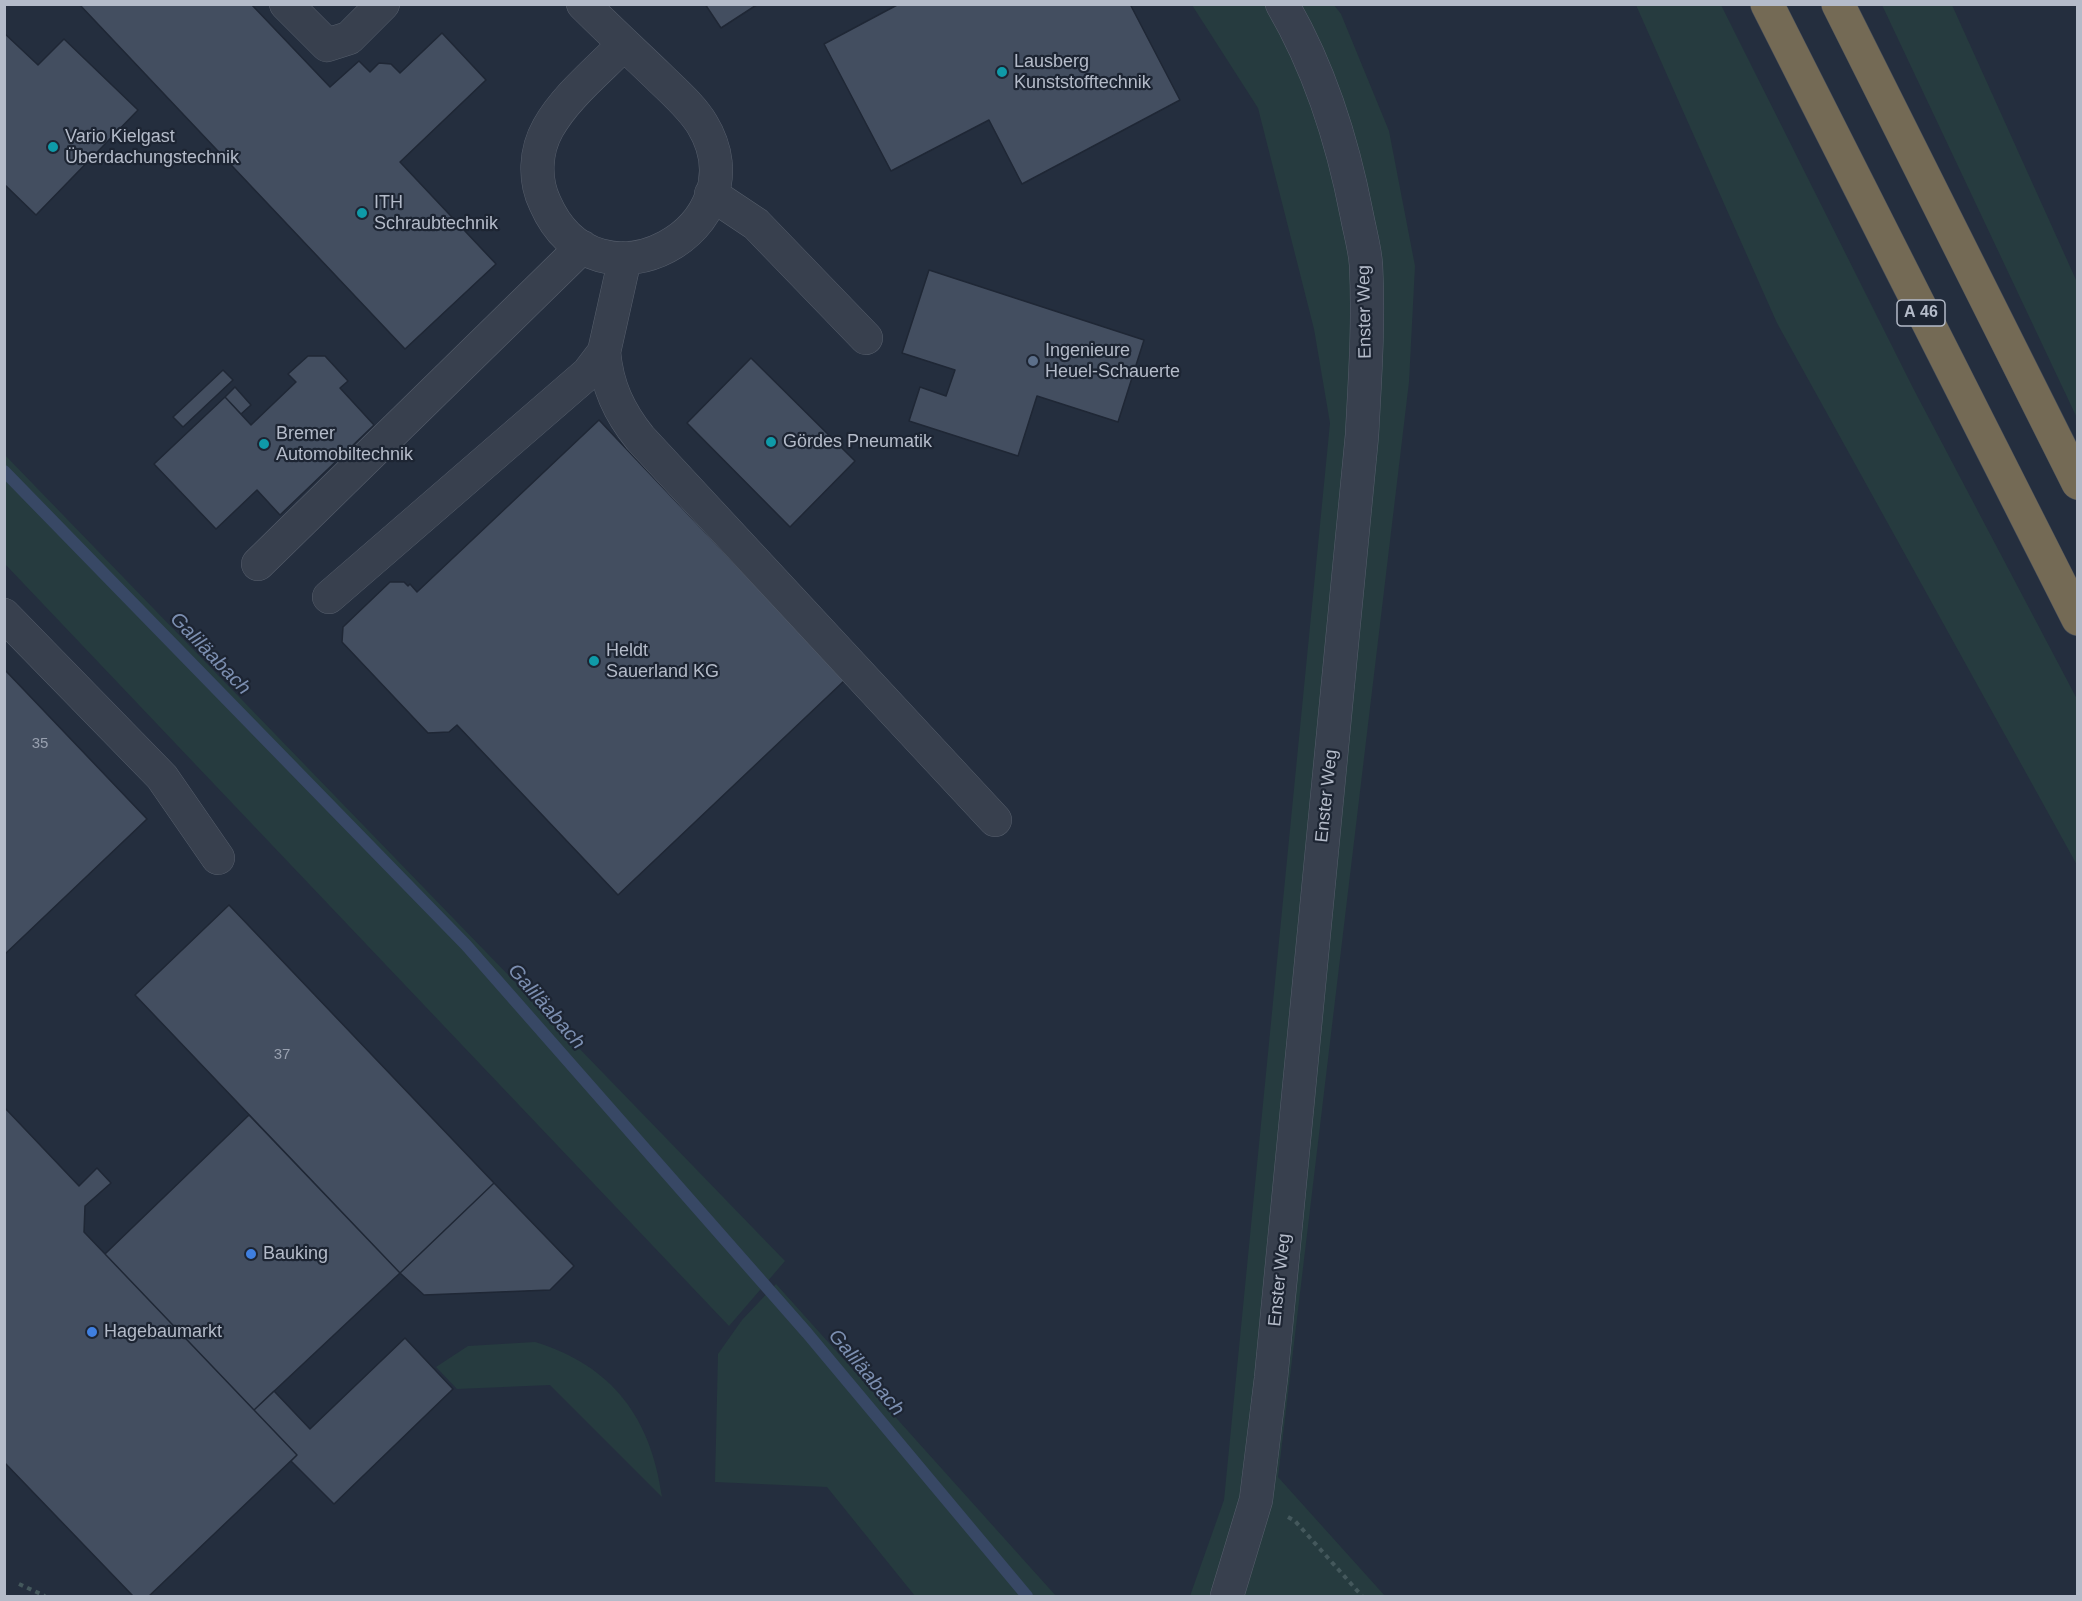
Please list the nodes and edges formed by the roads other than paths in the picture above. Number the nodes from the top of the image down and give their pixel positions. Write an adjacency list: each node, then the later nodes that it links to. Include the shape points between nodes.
1 (286, 4): 2 (street, via 327,45 350,38)
2 (383, 4)
3 (583, 4): 7 (street)
4 (1282, 4): 20 (street, Enster Weg, via 1315,74 1352,188 1366,262 1368,341 1360,459 1272,1366 1256,1500)
5 (1767, 4): 17 (highway, A 46)
6 (1838, 4): 13 (highway)
7 (624, 44): 8 (street, via 703,124 712,147 715,171); 9 (street, via 559,111 539,151 537,173 550,216)
8 (711, 194): 10 (street, via 702,217 686,235 648,256); 11 (street, via 756,224)
9 (582, 247): 10 (street, via 603,256); 14 (street)
10 (625, 258): 12 (street)
11 (866, 338)
12 (604, 352): 15 (street, via 588,373); 18 (street, via 608,383 624,418)
13 (2078, 483)
14 (258, 564)
15 (329, 597)
16 (4, 615): 19 (street, via 162,777)
17 (2078, 619)
18 (995, 820)
19 (218, 858)
20 (1227, 1596)

